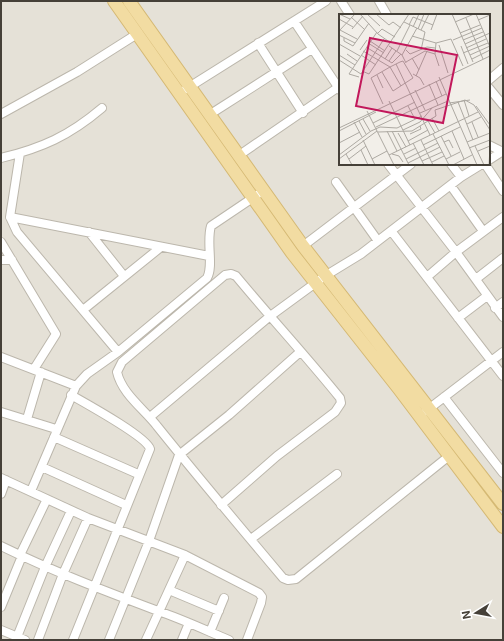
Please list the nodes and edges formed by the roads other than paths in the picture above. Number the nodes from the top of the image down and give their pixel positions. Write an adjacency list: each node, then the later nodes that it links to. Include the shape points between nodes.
1 (114, 1): 9 (main road)
2 (129, 1): 15 (main road)
3 (326, 1): 8 (street)
4 (341, 1): 6 (street)
5 (379, 1): 7 (street)
6 (349, 14)
7 (386, 14)
8 (294, 21): 10 (street); 11 (street)
9 (137, 34): 18 (main road); 22 (street, via 77,72)
10 (258, 43): 13 (street); 15 (street)
11 (312, 49): 13 (street); 16 (street)
12 (503, 68): 14 (street)
13 (277, 70): 21 (street); 23 (street)
14 (490, 79)
15 (189, 87): 18 (street); 23 (main road)
16 (339, 88): 21 (street)
17 (490, 89): 19 (street)
18 (179, 94): 41 (main road)
19 (503, 105)
20 (102, 108): 26 (street, via 72,132)
21 (303, 113): 27 (street)
22 (1, 114)
23 (208, 115): 27 (main road)
24 (490, 145): 25 (street)
25 (503, 151): 29 (street)
26 (20, 153): 28 (street); 44 (street)
27 (238, 156): 39 (main road)
28 (1, 158)
29 (490, 159)
30 (389, 165): 35 (street)
31 (410, 165): 35 (street)
32 (452, 165): 36 (street)
33 (481, 165): 36 (street)
34 (484, 165): 40 (street)
35 (395, 176): 42 (street); 43 (street)
36 (461, 177): 38 (street)
37 (336, 182): 42 (street)
38 (451, 186): 43 (street); 46 (street)
39 (262, 191): 41 (street); 51 (main road)
40 (503, 191)
41 (252, 198): 54 (street, via 211,226); 62 (main road)
42 (354, 208): 49 (street); 51 (street)
43 (422, 208): 48 (street); 53 (street)
44 (10, 217): 47 (street); 66 (street, via 17,232)
45 (503, 217): 46 (street)
46 (483, 231): 53 (street)
47 (89, 232): 52 (street); 58 (street)
48 (392, 232): 49 (street); 60 (street)
49 (378, 241): 59 (street)
50 (1, 242): 57 (street)
51 (303, 246): 59 (main road)
52 (161, 247): 54 (street); 58 (street)
53 (456, 252): 60 (street); 61 (street)
54 (208, 256): 70 (street, via 210,269 207,278)
55 (503, 258): 61 (street)
56 (1, 260): 57 (street)
57 (12, 260): 75 (street, via 56,334)
58 (124, 276): 66 (street)
59 (325, 276): 62 (street); 80 (main road)
60 (427, 277): 69 (street)
61 (476, 278): 63 (street)
62 (315, 283): 67 (street); 82 (main road)
63 (487, 296): 65 (street); 69 (street)
64 (503, 302): 65 (street)
65 (495, 308): 68 (street)
66 (83, 310): 70 (street)
67 (269, 317): 71 (street); 83 (street); 83 (street, via 236,276 225,275 119,367 118,377 126,392)
68 (503, 317)
69 (458, 318): 74 (street)
70 (118, 352): 77 (street, via 87,374)
71 (300, 352): 86 (street); 96 (street, via 340,398 339,408)
72 (503, 352): 74 (street)
73 (1, 357): 75 (street)
74 (491, 361): 76 (street); 79 (street)
75 (37, 371): 77 (street); 84 (street)
76 (503, 376)
77 (76, 386): 78 (street)
78 (71, 395): 85 (street); 90 (street, via 147,443 150,449)
79 (444, 397): 80 (street); 89 (street)
80 (430, 409): 82 (street); 97 (main road)
81 (1, 412): 84 (street)
82 (419, 416): 87 (main road)
83 (150, 417): 86 (street)
84 (27, 419): 85 (street)
85 (55, 433): 88 (street); 90 (street)
86 (179, 455): 96 (street); 104 (street)
87 (449, 456): 101 (main road); 103 (street, via 296,579 283,578)
88 (42, 467): 93 (street); 98 (street)
89 (503, 473)
90 (138, 474): 98 (street)
91 (337, 474): 103 (street)
92 (4, 479): 93 (street); 94 (street)
93 (31, 491): 95 (street)
94 (1, 494)
95 (47, 499): 99 (street); 107 (street)
96 (221, 504): 103 (street)
97 (503, 504)
98 (126, 505): 102 (street)
99 (71, 510): 100 (street); 108 (street)
100 (88, 518): 102 (street); 109 (street)
101 (503, 527)
102 (117, 529): 104 (street); 110 (street)
103 (251, 540)
104 (149, 541): 106 (street); 113 (street)
105 (1, 546): 107 (street)
106 (185, 555): 111 (street); 128 (street, via 259,592 262,597 261,603)
107 (21, 556): 108 (street); 114 (street)
108 (45, 567): 109 (street); 121 (street)
109 (63, 574): 110 (street); 122 (street)
110 (94, 586): 113 (street); 123 (street)
111 (169, 590): 115 (street); 116 (street)
112 (224, 598): 116 (street)
113 (126, 600): 115 (street); 124 (street)
114 (1, 607)
115 (159, 611): 117 (street); 125 (street)
116 (219, 611): 119 (street)
117 (189, 623): 119 (street); 126 (street)
118 (1, 630): 121 (street)
119 (210, 632): 120 (street)
120 (219, 638): 127 (street)
121 (22, 639)
122 (38, 640)
123 (73, 640)
124 (110, 640)
125 (146, 640)
126 (182, 640)
127 (229, 640)
128 (247, 640)

